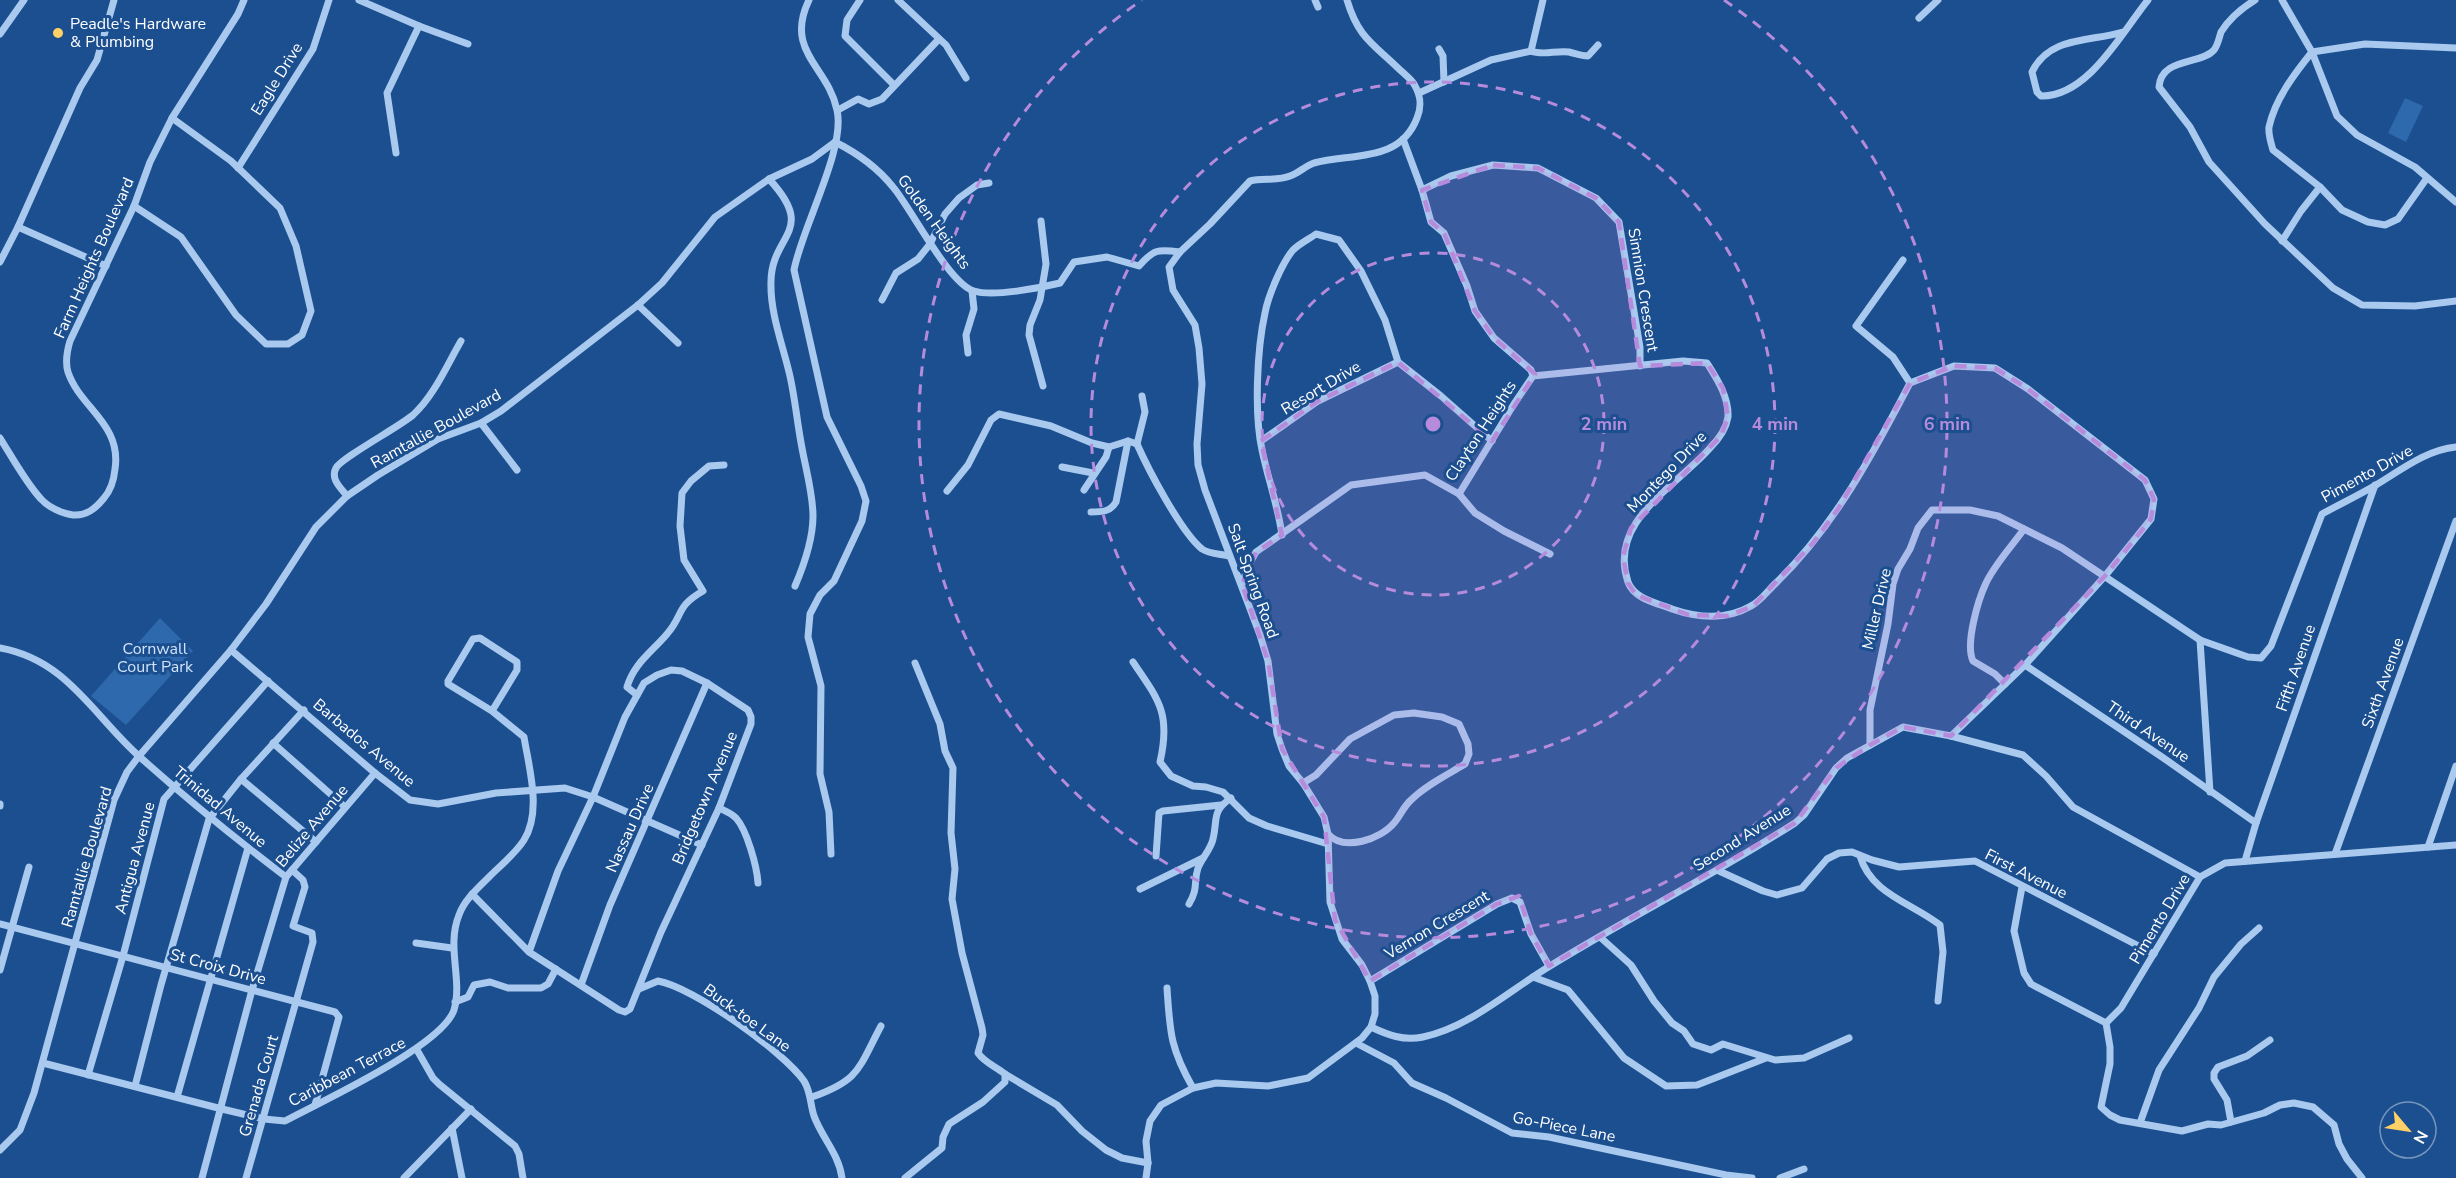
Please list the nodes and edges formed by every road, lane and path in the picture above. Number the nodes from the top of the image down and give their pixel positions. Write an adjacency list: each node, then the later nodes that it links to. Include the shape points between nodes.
1 (24, 0): 18 (street)
2 (114, 0): 44 (street, via 97,60 80,88)
3 (244, 0): 31 (street, Farm Heights Boulevard)
4 (329, 0): 35 (street, Eagle Drive, via 313,49)
5 (359, 0): 16 (street)
6 (809, 0): 30 (street, via 802,21 805,51 830,89)
7 (860, 0): 28 (street, via 847,20 846,36)
8 (898, 0): 19 (street)
9 (1347, 0): 29 (street, via 1365,39 1413,82)
10 (1543, 0): 24 (street)
11 (1938, 0): 15 (street)
12 (2148, 0): 17 (street)
13 (2255, 0): 45 (street, via 2225,26 2212,52 2165,72 2159,87 2190,127 2209,162)
14 (2282, 0): 25 (street)
15 (1919, 18)
16 (419, 26): 20 (street); 34 (street, via 387,93)
17 (2122, 32): 17 (street, via 2070,41 2044,54 2032,72 2037,93 2047,96 2072,87 2113,49)
18 (0, 34)
19 (939, 39): 26 (street); 28 (street)
20 (468, 44)
21 (1598, 45): 24 (street, via 1588,56)
22 (2456, 48): 25 (street, via 2365,44)
23 (1439, 49): 27 (street)
24 (1531, 51): 27 (street, via 1491,60)
25 (2312, 51): 36 (street, via 2337,116 2357,135 2415,167); 39 (street, via 2293,75 2269,129 2273,150)
26 (966, 78)
27 (1444, 82): 29 (street)
28 (894, 85): 30 (street, via 882,99 870,104 858,99)
29 (1419, 93): 32 (street, via 1422,105 1417,120)
30 (838, 111): 33 (street)
31 (172, 118): 35 (street); 42 (street, Farm Heights Boulevard)
32 (1403, 140): 40 (street); 47 (street, Salt Spring Road, via 1359,158 1314,163 1291,176 1250,181)
33 (835, 142): 37 (street, Ramtallie Boulevard, via 812,159); 46 (street, Golden Heights, via 870,164 894,187); 129 (street, via 794,270 827,417 866,501 862,521 834,581 820,595 810,614 808,636 821,686 820,774 829,812)
34 (396, 153)
35 (238, 168): 42 (street, via 280,207 296,246 311,311 302,335 288,344 266,344 236,315 181,237)
36 (2427, 178): 39 (street, via 2398,219 2385,225 2342,210); 41 (street)
37 (769, 179): 55 (street, Ramtallie Boulevard, via 715,217 662,283); 90 (street, via 790,206 788,237 774,264 771,282 813,516 809,546)
38 (989, 183): 46 (street, via 977,185 959,198 941,220)
39 (2320, 187): 45 (street)
40 (1422, 190): 60 (street, Simnion Crescent, via 1451,176 1493,165 1538,168 1596,198 1619,222); 61 (street, via 1431,222 1444,233 1475,311 1494,338)
41 (2456, 202)
42 (134, 206): 50 (street, Farm Heights Boulevard)
43 (1041, 221): 51 (street, via 1046,264)
44 (18, 227): 49 (street); 50 (street)
45 (2282, 241): 54 (street, via 2333,288 2362,304 2415,306)
46 (930, 244): 52 (street, Golden Heights); 53 (street, via 896,273)
47 (1180, 252): 51 (street, Golden Heights, via 1159,249 1139,266 1107,257 1074,262 1060,283); 87 (street, Salt Spring Road, via 1169,267 1169,276 1173,290 1195,325 1199,348 1202,384 1198,465)
48 (1903, 260): 62 (street, via 1856,326 1893,357)
49 (0, 262)
50 (106, 266): 66 (street, Farm Heights Boulevard, via 70,340 66,357 68,372 102,420 115,450 114,480 107,495 85,514 72,515 56,509 41,500)
51 (1042, 287): 52 (street, Golden Heights); 63 (street, via 1029,335)
52 (972, 291): 58 (street, via 974,309 966,335)
53 (882, 300)
54 (2456, 302)
55 (638, 305): 57 (street); 65 (street, Ramtallie Boulevard)
56 (461, 341): 81 (street, via 417,410 336,467 336,482)
57 (678, 344)
58 (968, 353)
59 (1398, 362): 68 (street, Resort Drive, via 1318,401); 68 (street, via 1385,320 1361,271 1339,240 1316,234 1293,250 1265,311 1259,367); 69 (street)
60 (1640, 366): 61 (street); 62 (street, Montego Drive, via 1683,361 1707,363 1723,388 1728,417 1721,436 1653,501 1631,528 1623,556 1628,583 1636,595 1689,615 1728,616 1753,606 1785,574 1838,509 1877,447)
61 (1533, 376): 69 (street, Clayton Heights)
62 (1910, 383): 88 (street, via 1954,366 1995,368 2145,480 2154,499 2151,519)
63 (1043, 386)
64 (1142, 396): 70 (street, via 1145,411)
65 (481, 423): 75 (street); 81 (street, Ramtallie Boulevard, via 438,439)
66 (0, 438)
67 (1128, 441): 70 (street); 71 (street); 82 (street, via 1113,508)
68 (1261, 441): 85 (street)
69 (1492, 441): 80 (street, Clayton Heights)
70 (1137, 444): 87 (street, via 1179,519 1201,548)
71 (1108, 447): 76 (street); 79 (street, via 1051,426 999,414 990,420 968,465)
72 (2456, 447): 77 (street, Pimento Drive, via 2413,462)
73 (724, 465): 100 (street, via 709,466 682,493 684,560 703,591 683,605 668,633 631,674 627,687)
74 (1062, 467): 76 (street)
75 (517, 470)
76 (1094, 473): 78 (street)
77 (2375, 485): 91 (street, Pimento Drive, via 2322,514 2271,646 2261,658); 121 (street, Fifth Avenue)
78 (1084, 490)
79 (947, 491)
80 (1459, 494): 85 (street, Clayton Heights, via 1425,475 1351,485); 86 (street, via 1475,513)
81 (347, 496): 93 (street, Ramtallie Boulevard, via 316,527)
82 (1091, 512)
83 (2456, 521): 130 (street, Sixth Avenue)
84 (2024, 529): 88 (street, Pimento Drive); 99 (street, via 1986,583 1969,647 1973,661); 105 (street, Miller Drive, via 1998,516 1970,510 1932,510 1918,528 1893,584 1870,710)
85 (1282, 535): 89 (street, Clayton Heights, via 1256,552)
86 (1550, 554)
87 (1229, 556): 89 (street, Salt Spring Road)
88 (2105, 576): 91 (street, Pimento Drive); 96 (street)
89 (1242, 584): 110 (street, Salt Spring Road, via 1268,661 1277,734 1289,766)
90 (795, 586)
91 (2200, 640): 113 (street)
92 (0, 648): 106 (street, Trinidad Avenue, via 51,667)
93 (231, 650): 97 (street, Barbados Avenue); 106 (street, Ramtallie Boulevard)
94 (1133, 662): 115 (street, via 1164,714 1160,762 1170,776)
95 (915, 663): 178 (street, via 953,768 952,899 982,1028 978,1053)
96 (2025, 665): 99 (street); 113 (street, Third Avenue)
97 (268, 681): 101 (street, Barbados Avenue); 111 (street, Antigua Avenue)
98 (707, 682): 100 (street, Bridgetown Avenue, via 671,670 644,683); 118 (street, Bridgetown Avenue, via 748,710 751,717); 120 (street, Nassau Drive)
99 (2005, 684): 103 (street)
100 (637, 695): 114 (street, Bridgetown Avenue)
101 (304, 710): 104 (street); 108 (street, Barbados Avenue)
102 (492, 711): 102 (street, Caribbean Terrace, via 448,684 477,638 517,662 517,670); 112 (street, Caribbean Terrace, via 524,737)
103 (1951, 736): 105 (street, Second Avenue, via 1903,727); 139 (street, Second Avenue, via 2023,755 2073,807)
104 (273, 743): 109 (street); 117 (street)
105 (1870, 745): 137 (street, Second Avenue, via 1836,768 1796,823)
106 (139, 756): 111 (street, Trinidad Avenue); 150 (street, Ramtallie Boulevard, via 114,800)
107 (2456, 766): 128 (street)
108 (375, 773): 112 (street, Barbados Avenue, via 410,800 423,803); 117 (street, Belize Avenue)
109 (241, 779): 119 (street); 123 (street)
110 (1303, 783): 122 (street, Salt Spring Road, via 1324,817); 122 (street, via 1316,775 1350,739 1394,715 1442,717 1459,724 1465,736 1469,754 1465,764 1410,801 1393,825 1371,840 1346,842)
111 (174, 786): 119 (street, Trinidad Avenue); 154 (street, Antigua Avenue, via 164,799)
112 (531, 789): 114 (street, Barbados Avenue, via 565,788); 143 (street, Caribbean Terrace, via 530,828 525,839)
113 (2210, 792): 121 (street, Third Avenue)
114 (593, 798): 120 (street, Barbados Avenue); 152 (street, Bridgetown Avenue, via 558,871)
115 (1231, 798): 116 (street); 124 (street, via 1249,818)
116 (1221, 805): 131 (street, via 1160,813); 133 (street, via 1213,841)
117 (345, 807): 123 (street, Belize Avenue)
118 (719, 808): 125 (street, Bridgetown Avenue); 140 (street, via 732,814 741,825 758,872)
119 (209, 819): 127 (street, Trinidad Avenue); 156 (street)
120 (648, 821): 125 (street, Barbados Avenue); 162 (street, Nassau Drive, via 610,905)
121 (2256, 823): 134 (street, Fifth Avenue)
122 (1328, 834): 124 (street, Salt Spring Road)
123 (316, 842): 136 (street, Belize Avenue)
124 (1328, 844): 161 (street, Salt Spring Road, via 1328,881 1335,920 1342,939)
125 (702, 845): 164 (street, Bridgetown Avenue)
126 (2456, 845): 128 (street, Pimento Drive)
127 (248, 848): 138 (street, Trinidad Avenue); 160 (street)
128 (2428, 848): 130 (street, Pimento Drive)
129 (831, 854)
130 (2335, 854): 134 (street, Pimento Drive)
131 (1156, 856)
132 (1860, 856): 137 (street, First Avenue, via 1852,852 1832,855 1802,888 1777,895); 141 (street, First Avenue, via 1899,867 1975,861); 166 (street, via 1873,880 1899,901 1941,925 1943,952)
133 (1203, 858): 142 (street); 144 (street, via 1197,890)
134 (2245, 861): 139 (street, Pimento Drive, via 2225,863)
135 (29, 867): 146 (street)
136 (292, 870): 138 (street, Belize Avenue); 167 (street, Grenada Court, via 305,887 293,926 313,935)
137 (1719, 871): 148 (street, Second Avenue)
138 (286, 877): 165 (street, Belize Avenue)
139 (2199, 877): 153 (street, Pimento Drive)
140 (758, 883)
141 (2022, 887): 153 (street, First Avenue); 169 (street, via 2014,931 2024,973 2031,984)
142 (1140, 889)
143 (472, 894): 151 (street, Caribbean Terrace, via 459,915); 152 (street)
144 (1189, 904)
145 (0, 924): 146 (street, St Croix Drive)
146 (13, 927): 150 (street, St Croix Drive); 158 (street)
147 (2259, 928): 189 (street, via 2214,977 2159,1070)
148 (1600, 937): 155 (street, Second Avenue); 176 (street, via 1630,965 1654,1001 1693,1044 1711,1050 1723,1044)
149 (416, 943): 151 (street)
150 (75, 944): 154 (street, St Croix Drive); 177 (street, Ramtallie Boulevard)
151 (452, 948): 168 (street, Caribbean Terrace)
152 (529, 952): 157 (street)
153 (2154, 954): 169 (street, Pimento Drive, via 2121,1008)
154 (123, 956): 156 (street, St Croix Drive); 179 (street, Antigua Avenue)
155 (1549, 966): 159 (street, Second Avenue); 161 (street, Vernon Crescent, via 1531,934 1520,902 1512,898)
156 (166, 967): 160 (street, St Croix Drive); 180 (street)
157 (556, 969): 162 (street); 168 (street, via 548,984 541,988 478,983 468,997)
158 (0, 970)
159 (1533, 977): 171 (street, Second Avenue, via 1485,1009 1421,1038 1396,1038); 176 (street, via 1568,990 1624,1058 1666,1086 1697,1084)
160 (210, 979): 165 (street, St Croix Drive); 182 (street)
161 (1370, 981): 171 (street, Salt Spring Road, via 1376,1014)
162 (581, 985): 164 (street, Bridgetown Avenue, via 625,1012)
163 (1167, 988): 181 (street, via 1171,1038 1177,1061)
164 (639, 989): 183 (street, Buck-toe Lane, via 658,981 702,1000 781,1057)
165 (252, 990): 167 (street, St Croix Drive); 185 (street, Belize Avenue)
166 (1938, 1001)
167 (297, 1002): 184 (street, St Croix Drive, via 334,1012 339,1017); 187 (street, Grenada Court)
168 (455, 1002): 175 (street, Caribbean Terrace, via 449,1021)
169 (2106, 1023): 189 (street, via 2110,1064 2101,1107 2121,1120)
170 (880, 1026): 183 (street, via 856,1073 834,1089)
171 (1371, 1027): 174 (street)
172 (1849, 1038): 176 (street, via 1803,1058)
173 (2270, 1040): 188 (street, via 2247,1056 2218,1067 2214,1073 2228,1100)
174 (1356, 1043): 181 (street, via 1308,1078 1288,1084 1216,1083); 202 (street, Go-Piece Lane, via 1394,1064 1412,1083 1512,1133)
175 (417, 1050): 184 (street, Caribbean Terrace); 186 (street, via 433,1078)
176 (1766, 1058)
177 (43, 1063): 179 (street, Caribbean Terrace); 191 (street, Ramtallie Boulevard, via 20,1130)
178 (1005, 1074): 192 (street, via 1057,1105 1106,1150); 200 (street, via 1005,1082 950,1124 942,1148)
179 (88, 1075): 180 (street, Caribbean Terrace)
180 (135, 1086): 182 (street, Caribbean Terrace)
181 (1192, 1088): 192 (street, via 1161,1105 1150,1121 1146,1140)
182 (177, 1097): 185 (street, Caribbean Terrace)
183 (812, 1097): 199 (street, Buck-toe Lane, via 814,1113 840,1164)
184 (315, 1105): 187 (street, Caribbean Terrace, via 285,1121)
185 (222, 1109): 187 (street, Caribbean Terrace); 194 (street, Belize Avenue)
186 (471, 1109): 190 (street); 198 (street, via 514,1146)
187 (264, 1119): 195 (street, Grenada Court)
188 (2231, 1122): 189 (street, via 2182,1131); 204 (street, via 2280,1105 2313,1107 2334,1125 2346,1159)
189 (2140, 1123)
190 (452, 1128): 196 (street); 197 (street)
191 (0, 1150)
192 (1148, 1163): 201 (street)
193 (1804, 1169): 203 (street)
194 (202, 1178)
195 (246, 1178)
196 (404, 1178)
197 (462, 1178)
198 (524, 1178)
199 (842, 1178)
200 (905, 1178)
201 (1146, 1178)
202 (1752, 1178)
203 (1780, 1178)
204 (2362, 1178)

